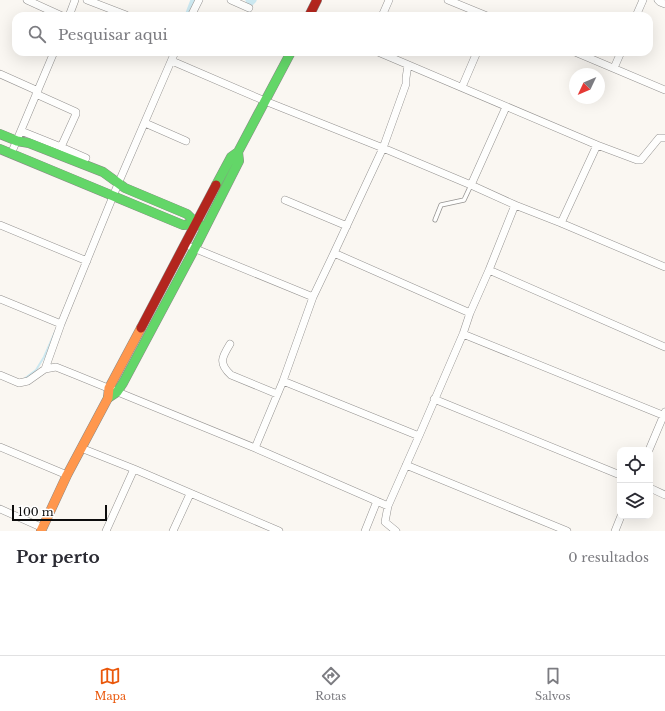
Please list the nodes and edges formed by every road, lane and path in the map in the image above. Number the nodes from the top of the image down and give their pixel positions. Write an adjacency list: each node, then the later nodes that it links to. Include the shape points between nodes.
1 (27, 0): 13 (street)
2 (75, 0): 14 (street)
3 (87, 0): 15 (street)
4 (199, 0): 16 (street)
5 (231, 0): 12 (street)
6 (317, 0): 17 (street)
7 (389, 0): 18 (street)
8 (448, 0): 19 (street)
9 (643, 0): 20 (street)
10 (658, 0): 11 (street)
11 (665, 4)
12 (249, 8)
13 (53, 12)
14 (70, 12)
15 (118, 12)
16 (194, 12)
17 (311, 12)
18 (384, 12)
19 (477, 12)
20 (638, 12)
21 (52, 56): 34 (street)
22 (174, 56): 28 (street)
23 (288, 56): 35 (street)
24 (387, 56): 29 (street)
25 (475, 56): 32 (street)
26 (585, 56): 30 (street)
27 (619, 56): 30 (street)
28 (172, 61): 35 (street); 37 (street)
29 (408, 65): 32 (street); 45 (street, via 406,84)
30 (614, 68): 33 (street)
31 (0, 74): 34 (street)
32 (462, 87): 36 (street)
33 (665, 90)
34 (37, 93): 38 (street); 44 (street, via 76,112)
35 (265, 101): 45 (street); 47 (street)
36 (506, 107): 43 (street); 51 (street)
37 (145, 123): 42 (street); 50 (street)
38 (21, 131): 41 (street); 44 (street)
39 (0, 134): 41 (street)
40 (665, 138): 43 (street, via 659,138 641,160)
41 (17, 141): 48 (street); 50 (street, via 103,172)
42 (186, 141)
43 (597, 145): 58 (street)
44 (61, 147): 49 (street)
45 (382, 148): 51 (street); 61 (street)
46 (0, 149): 48 (street)
47 (238, 152): 52 (street, via 231,157); 54 (street, via 239,161)
48 (12, 154): 53 (street)
49 (86, 158)
50 (118, 184): 53 (street); 59 (street, via 190,216)
51 (471, 186): 56 (street); 57 (lane, via 464,200 442,205)
52 (212, 193): 54 (street); 59 (street)
53 (113, 196): 59 (street, via 183,225); 66 (street)
54 (220, 198): 62 (street)
55 (284, 200): 61 (street)
56 (515, 205): 58 (street); 70 (street)
57 (435, 220)
58 (561, 223): 68 (street)
59 (195, 224): 62 (street); 63 (street)
60 (0, 225): 66 (street)
61 (347, 226): 65 (street)
62 (205, 228): 64 (street)
63 (185, 244): 64 (street); 67 (street)
64 (195, 248): 69 (street); 71 (street)
65 (334, 253): 71 (street); 73 (street)
66 (87, 261): 74 (street)
67 (174, 264): 69 (street); 76 (street)
68 (665, 267)
69 (183, 269): 78 (street)
70 (490, 270): 73 (street); 79 (street)
71 (313, 297): 82 (street)
72 (0, 299): 74 (street)
73 (470, 313): 75 (street)
74 (61, 324): 80 (street)
75 (463, 334): 85 (street); 86 (street)
76 (134, 341): 78 (street); 83 (street)
77 (230, 344): 84 (street, via 222,360 226,370 231,375)
78 (143, 345): 83 (street)
79 (665, 346)
80 (45, 369): 81 (street, via 28,381 18,383); 83 (street, via 56,367)
81 (0, 375)
82 (283, 381): 84 (street); 87 (street)
83 (113, 390): 90 (street); 91 (street)
84 (277, 394): 91 (street)
85 (434, 399): 87 (street); 94 (street)
86 (664, 415): 89 (street)
87 (420, 436): 92 (street)
88 (0, 447): 95 (street)
89 (650, 447)
90 (81, 448): 93 (street); 95 (street)
91 (255, 448): 99 (street)
92 (406, 465): 100 (street); 109 (street)
93 (134, 469): 97 (street); 104 (street)
94 (617, 474)
95 (67, 475): 103 (street)
96 (653, 489): 98 (street)
97 (190, 494): 105 (street); 106 (street)
98 (665, 495)
99 (377, 501): 100 (street); 107 (street)
100 (388, 506): 108 (street, via 385,522)
101 (0, 509): 103 (street)
102 (620, 519): 110 (street)
103 (42, 530)
104 (106, 531)
105 (173, 531)
106 (279, 531)
107 (365, 531)
108 (396, 531)
109 (567, 531)
110 (615, 531)

